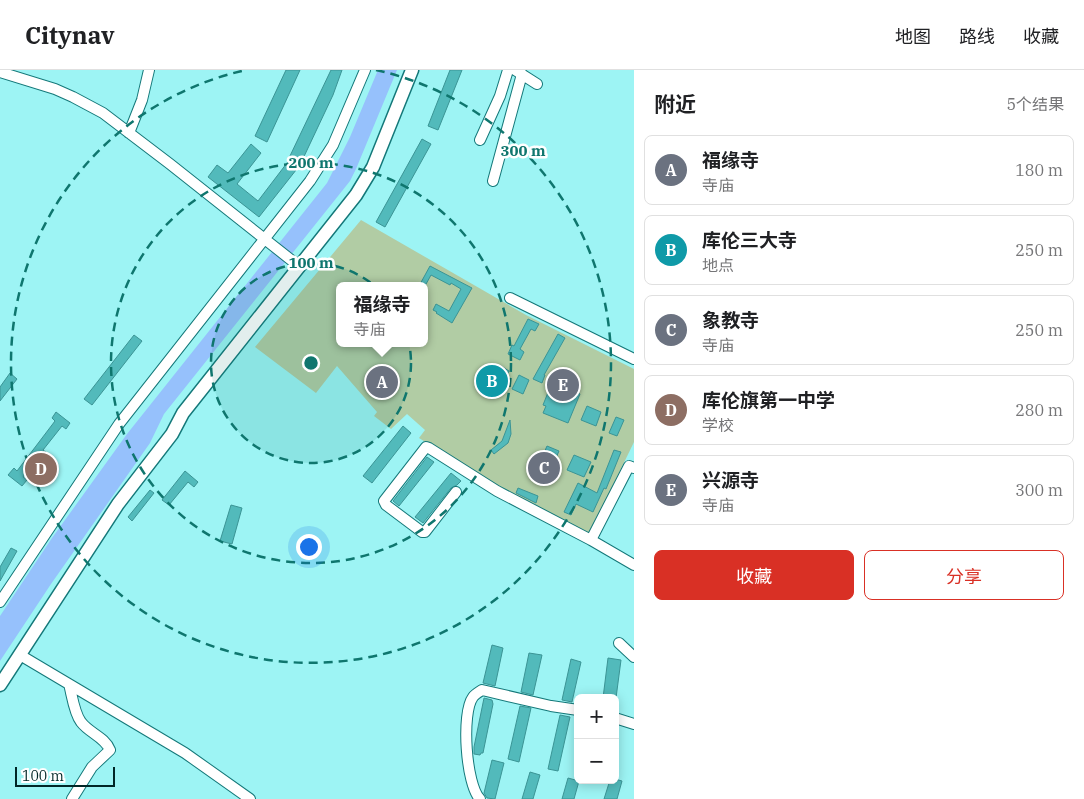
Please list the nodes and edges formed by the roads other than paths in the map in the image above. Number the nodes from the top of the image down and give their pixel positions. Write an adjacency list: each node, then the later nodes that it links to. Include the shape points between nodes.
1 (150, 70): 9 (street)
2 (365, 70): 12 (street, via 332,145 310,180)
3 (412, 70): 13 (main road, via 366,179)
4 (420, 70): 16 (main road, via 377,176 360,203 188,419)
5 (508, 70): 10 (street)
6 (0, 72): 9 (street, via 73,97)
7 (519, 72): 8 (street); 11 (street)
8 (537, 84)
9 (129, 133): 12 (street)
10 (480, 140)
11 (493, 181)
12 (264, 238): 13 (street); 21 (street, via 119,424)
13 (300, 267): 16 (main road, via 183,413)
14 (510, 298): 15 (street)
15 (634, 359)
16 (172, 434): 23 (main road, via 118,504)
17 (631, 467): 19 (street)
18 (456, 492): 19 (street, via 424,532 384,501 426,447 497,491)
19 (591, 540): 20 (street)
20 (634, 565)
21 (0, 602)
22 (619, 643): 24 (street)
23 (20, 655): 25 (street); 26 (main road)
24 (634, 657)
25 (69, 684): 30 (street, via 80,721 108,744 110,750 92,767); 31 (street, via 185,753)
26 (0, 685)
27 (574, 709): 32 (street, via 482,690 472,698 466,719 468,768)
28 (619, 719): 29 (street)
29 (634, 724)
30 (72, 799)
31 (250, 799)
32 (480, 799)

